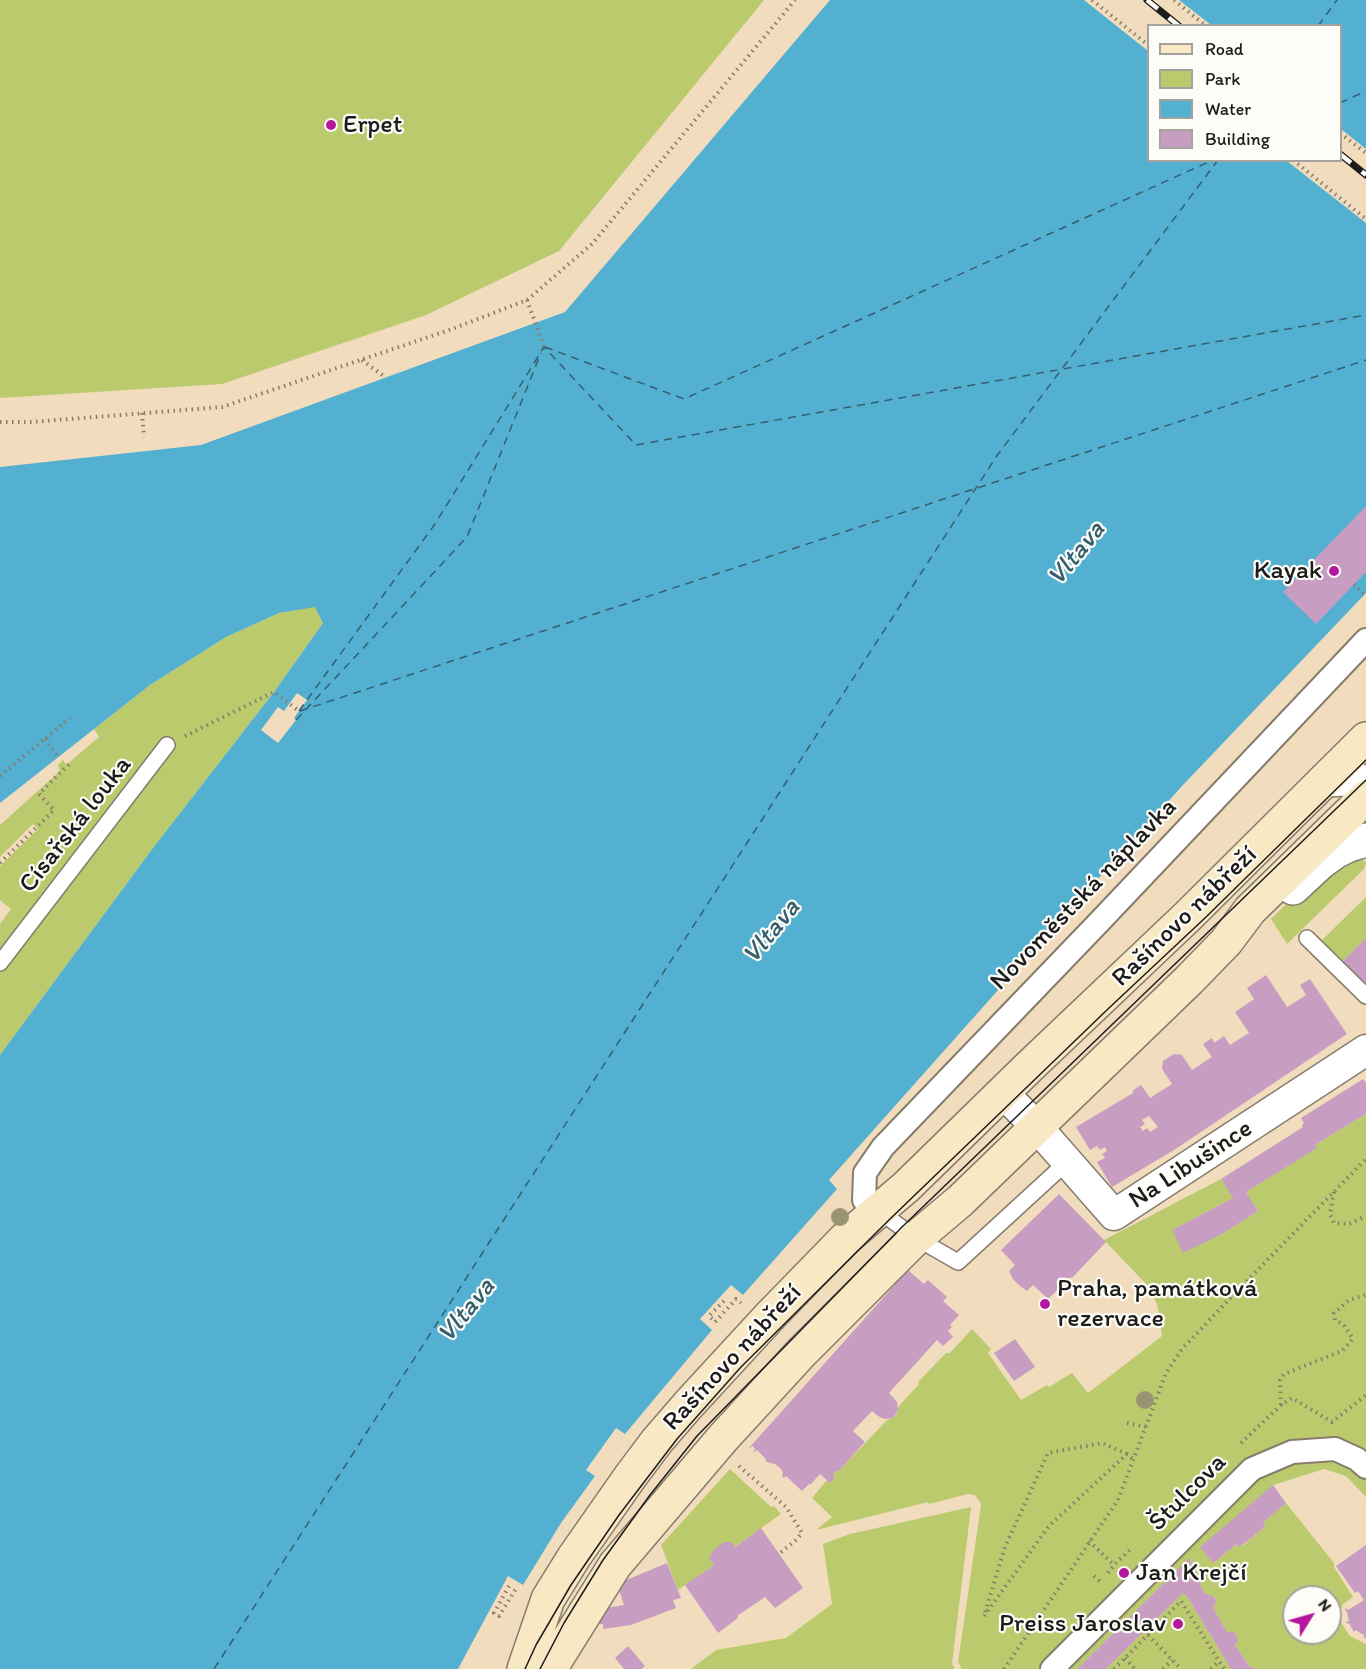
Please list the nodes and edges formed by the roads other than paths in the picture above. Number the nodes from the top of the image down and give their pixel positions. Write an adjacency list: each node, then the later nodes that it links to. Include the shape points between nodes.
1 (1366, 640): 16 (street, Novoměstská náplavka, via 883,1147 865,1173)
2 (1364, 730): 4 (main road, Rašínovo nábřeží)
3 (167, 745): 10 (lane, Císařská louka)
4 (1325, 780): 5 (street); 13 (main road, Rašínovo nábřeží)
5 (1366, 782)
6 (1366, 797): 9 (main road, Rašínovo nábřeží, via 1250,910)
7 (1366, 840): 9 (street, Rašínovo nábřeží, via 1335,852 1260,919)
8 (1307, 938): 11 (lane)
9 (1226, 942): 14 (main road, Rašínovo nábřeží)
10 (0, 963)
11 (1366, 996)
12 (1366, 1050): 15 (street, Na Libušince, via 1114,1215)
13 (1002, 1092): 14 (street); 16 (main road, Rašínovo nábřeží, via 906,1187)
14 (1036, 1126): 15 (street, Na Libušince); 16 (main road, Rašínovo nábřeží, via 960,1201)
15 (1067, 1162): 16 (lane, via 958,1262)
16 (890, 1219): 18 (main road, Rašínovo nábřeží, via 845,1239 771,1314 657,1441 548,1599); 19 (main road, Rašínovo nábřeží, via 793,1361 620,1558)
17 (1366, 1467): 20 (street, Štulcova, via 1335,1449 1292,1452 1252,1469)
18 (524, 1669)
19 (550, 1669)
20 (1052, 1669)

